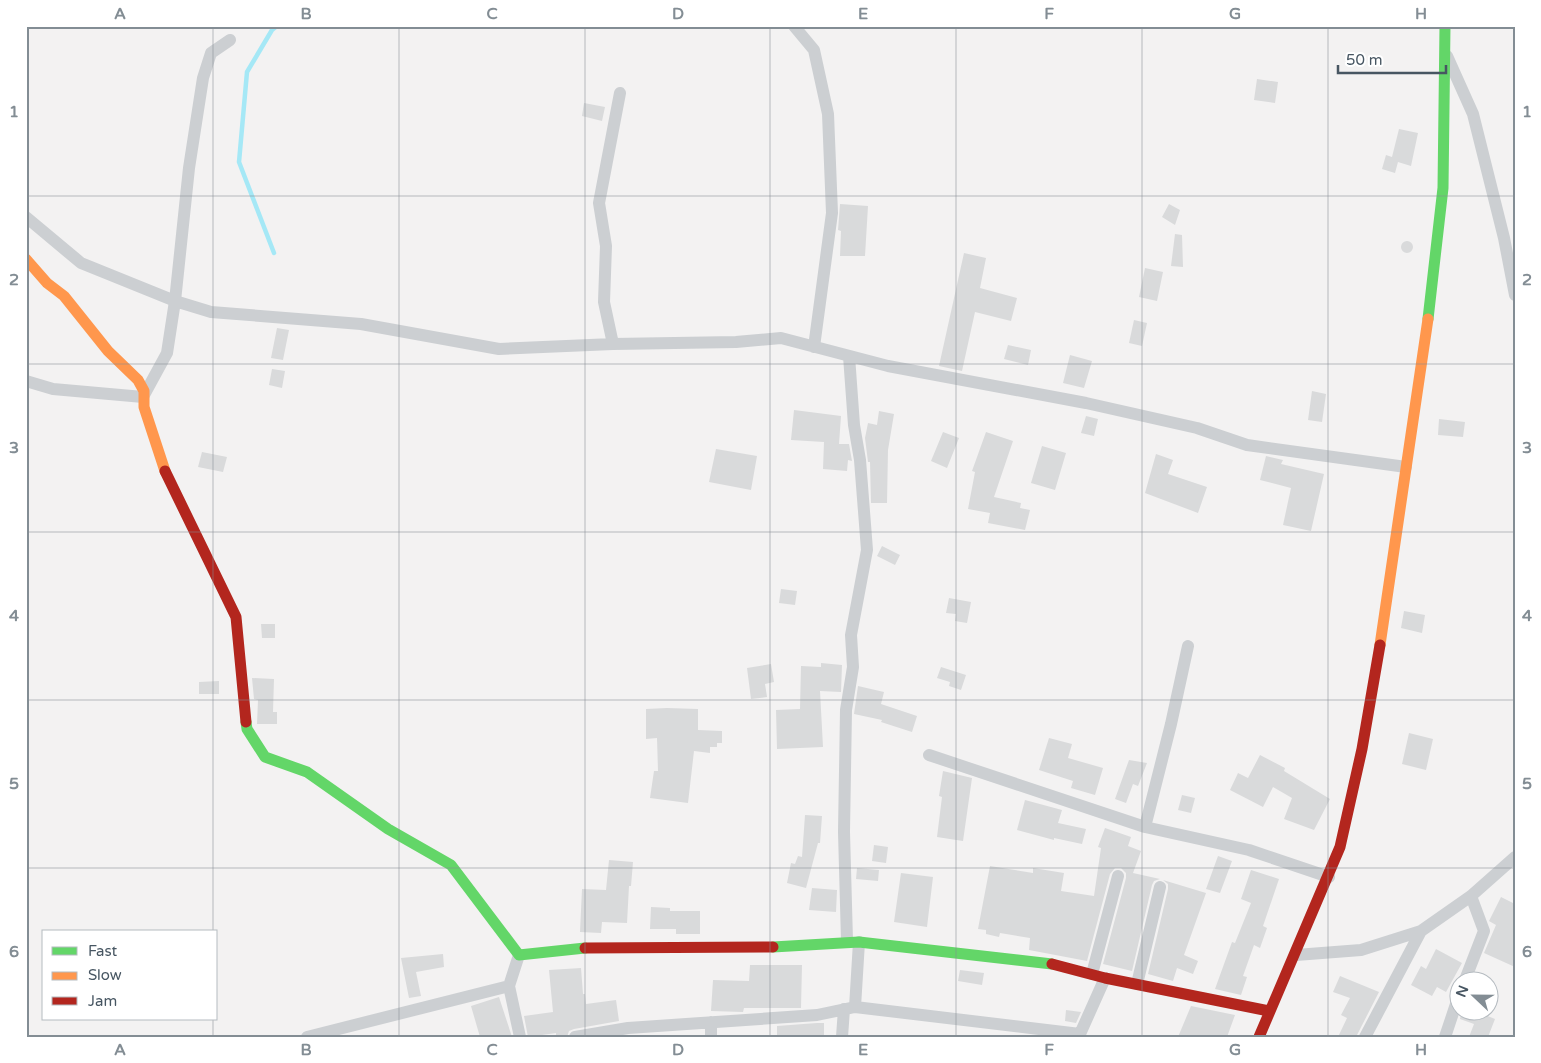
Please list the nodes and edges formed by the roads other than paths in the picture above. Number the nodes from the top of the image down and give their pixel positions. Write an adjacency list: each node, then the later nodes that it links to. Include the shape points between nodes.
1 (794, 26): 11 (street, via 814,50 828,114 832,213)
2 (1446, 26): 4 (street)
3 (230, 40): 9 (street, via 211,53 203,78 189,168)
4 (1446, 53): 8 (street, via 1473,114); 15 (street, via 1443,188)
5 (620, 93): 10 (street, via 599,203 606,246 604,302)
6 (26, 218): 9 (street, via 81,263)
7 (26, 259): 14 (street, via 47,283 64,296 108,351 132,373 144,391)
8 (1515, 295)
9 (175, 301): 10 (street, via 211,312 361,324 499,349); 14 (street, via 167,353)
10 (613, 344): 11 (street, via 781,338)
11 (814, 347): 12 (street)
12 (849, 356): 15 (street, via 1086,403 1198,428 1248,445); 25 (street, via 867,550 851,635 853,667 846,710 844,832)
13 (26, 381): 14 (street, via 53,389)
14 (143, 397): 26 (street, via 167,476 236,617 247,729 265,757 307,772 388,829 451,865)
15 (1406, 468): 21 (street, via 1362,749 1340,847)
16 (1188, 646): 18 (street)
17 (929, 755): 18 (street)
18 (1145, 827): 21 (street, via 1249,850)
19 (1515, 857): 23 (street)
20 (1118, 876): 29 (street)
21 (1329, 877): 27 (street)
22 (1160, 886): 31 (street)
23 (1471, 896): 24 (street); 28 (street, via 1484,931)
24 (1421, 931): 27 (street, via 1361,950); 43 (street)
25 (853, 942): 26 (street, via 791,947 587,948); 29 (street, via 1052,964); 33 (street)
26 (519, 955): 32 (street)
27 (1296, 955): 34 (street)
28 (1469, 970)
29 (1092, 974): 30 (street)
30 (1105, 978): 31 (street); 33 (street, via 1080,1034)
31 (1137, 984): 34 (street)
32 (509, 986): 37 (street); 38 (street)
33 (849, 1008): 36 (street, via 817,1015); 41 (street)
34 (1269, 1011): 42 (street)
35 (1451, 1020): 44 (street)
36 (712, 1022): 39 (street, via 628,1028); 40 (street)
37 (307, 1037)
38 (520, 1037)
39 (575, 1037)
40 (710, 1037)
41 (842, 1037)
42 (1259, 1037)
43 (1365, 1037)
44 (1445, 1037)

